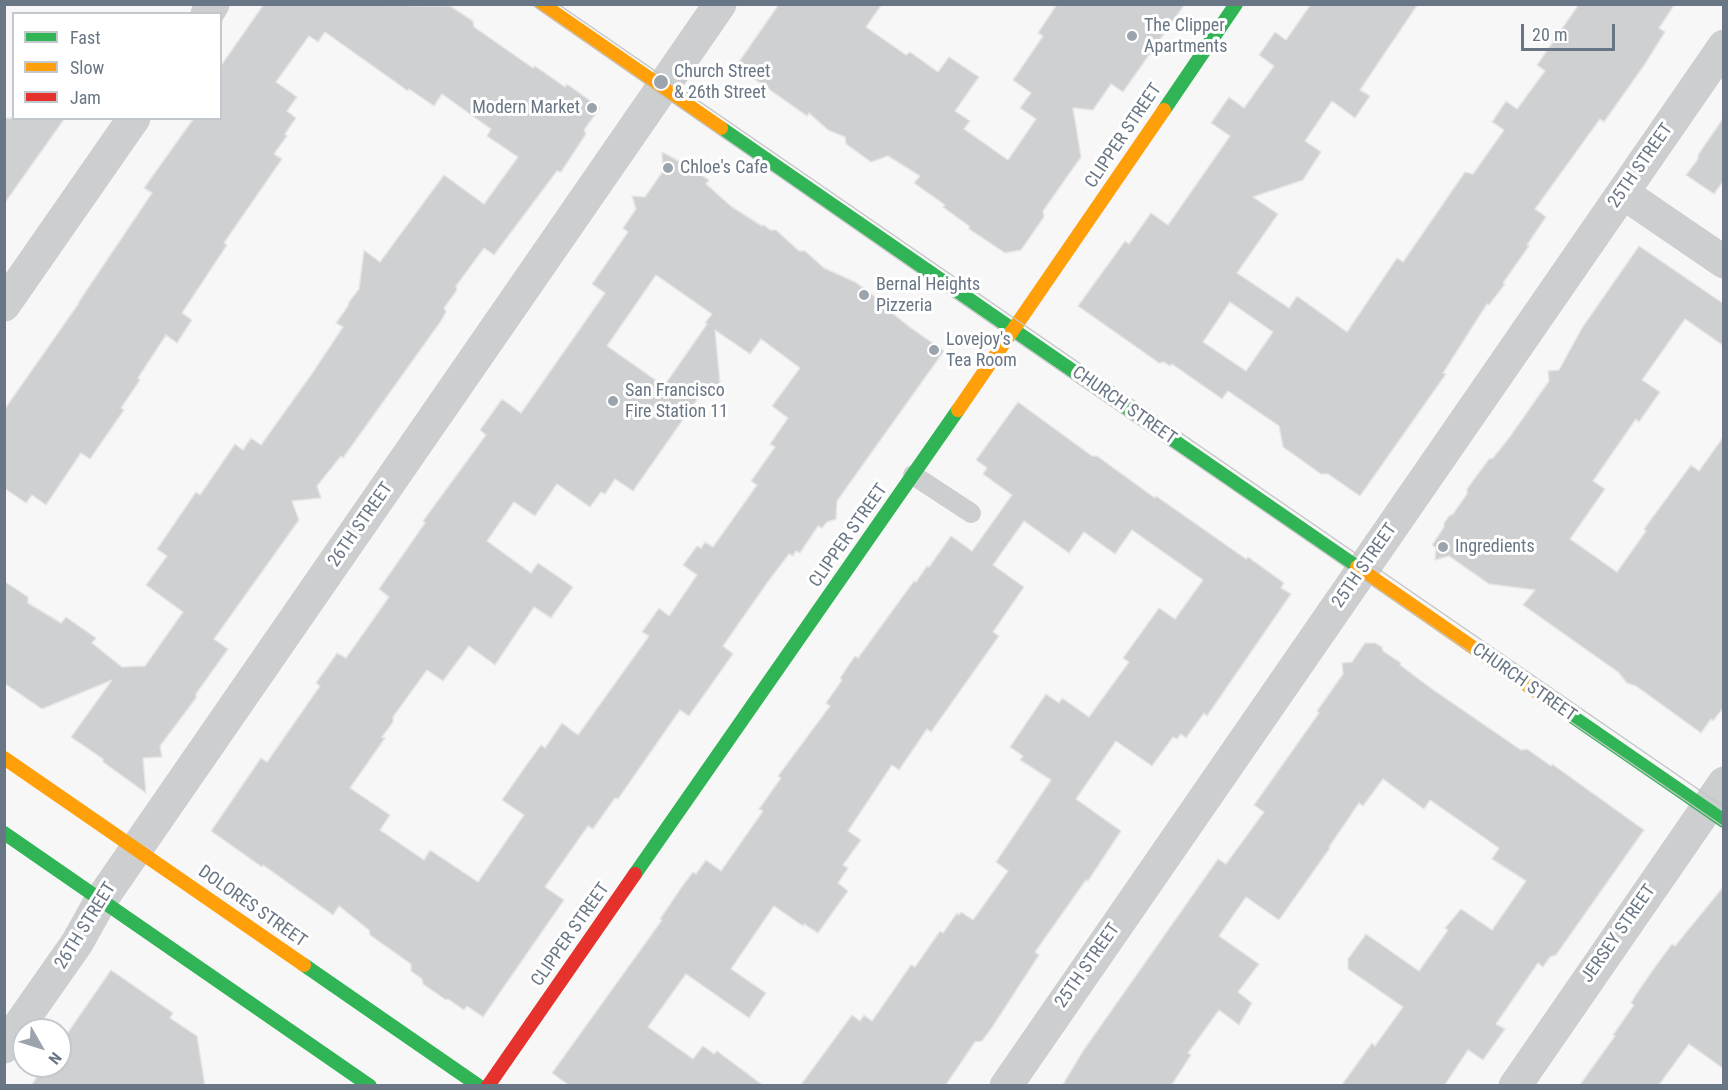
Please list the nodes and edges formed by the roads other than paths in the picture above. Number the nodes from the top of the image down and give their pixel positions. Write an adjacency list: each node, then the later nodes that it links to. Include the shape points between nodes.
1 (542, 4): 5 (street, CHURCH STREET)
2 (720, 4): 5 (street, 26TH STREET)
3 (1236, 4): 10 (street, CLIPPER STREET)
4 (1724, 46): 7 (street, 25TH STREET)
5 (662, 87): 10 (street, CHURCH STREET); 18 (street, 26TH STREET)
6 (133, 120): 9 (street)
7 (1623, 193): 8 (street); 13 (street, 25TH STREET)
8 (1724, 262)
9 (4, 305)
10 (1014, 330): 11 (street, CLIPPER STREET); 13 (street, CHURCH STREET)
11 (913, 475): 12 (lane); 23 (street, CLIPPER STREET)
12 (971, 513)
13 (1362, 571): 15 (street, CHURCH STREET); 24 (street, 25TH STREET)
14 (4, 758): 18 (street, DOLORES STREET)
15 (1718, 804): 17 (street, CHURCH STREET, via 1714,820); 25 (street, JERSEY STREET)
16 (4, 833): 19 (street)
17 (1724, 840)
18 (136, 849): 19 (street, 26TH STREET); 22 (street, DOLORES STREET)
19 (101, 900): 20 (street, 26TH STREET, via 77,943); 21 (street)
20 (4, 1047)
21 (370, 1086)
22 (479, 1086)
23 (488, 1086)
24 (1006, 1086)
25 (1515, 1086)

